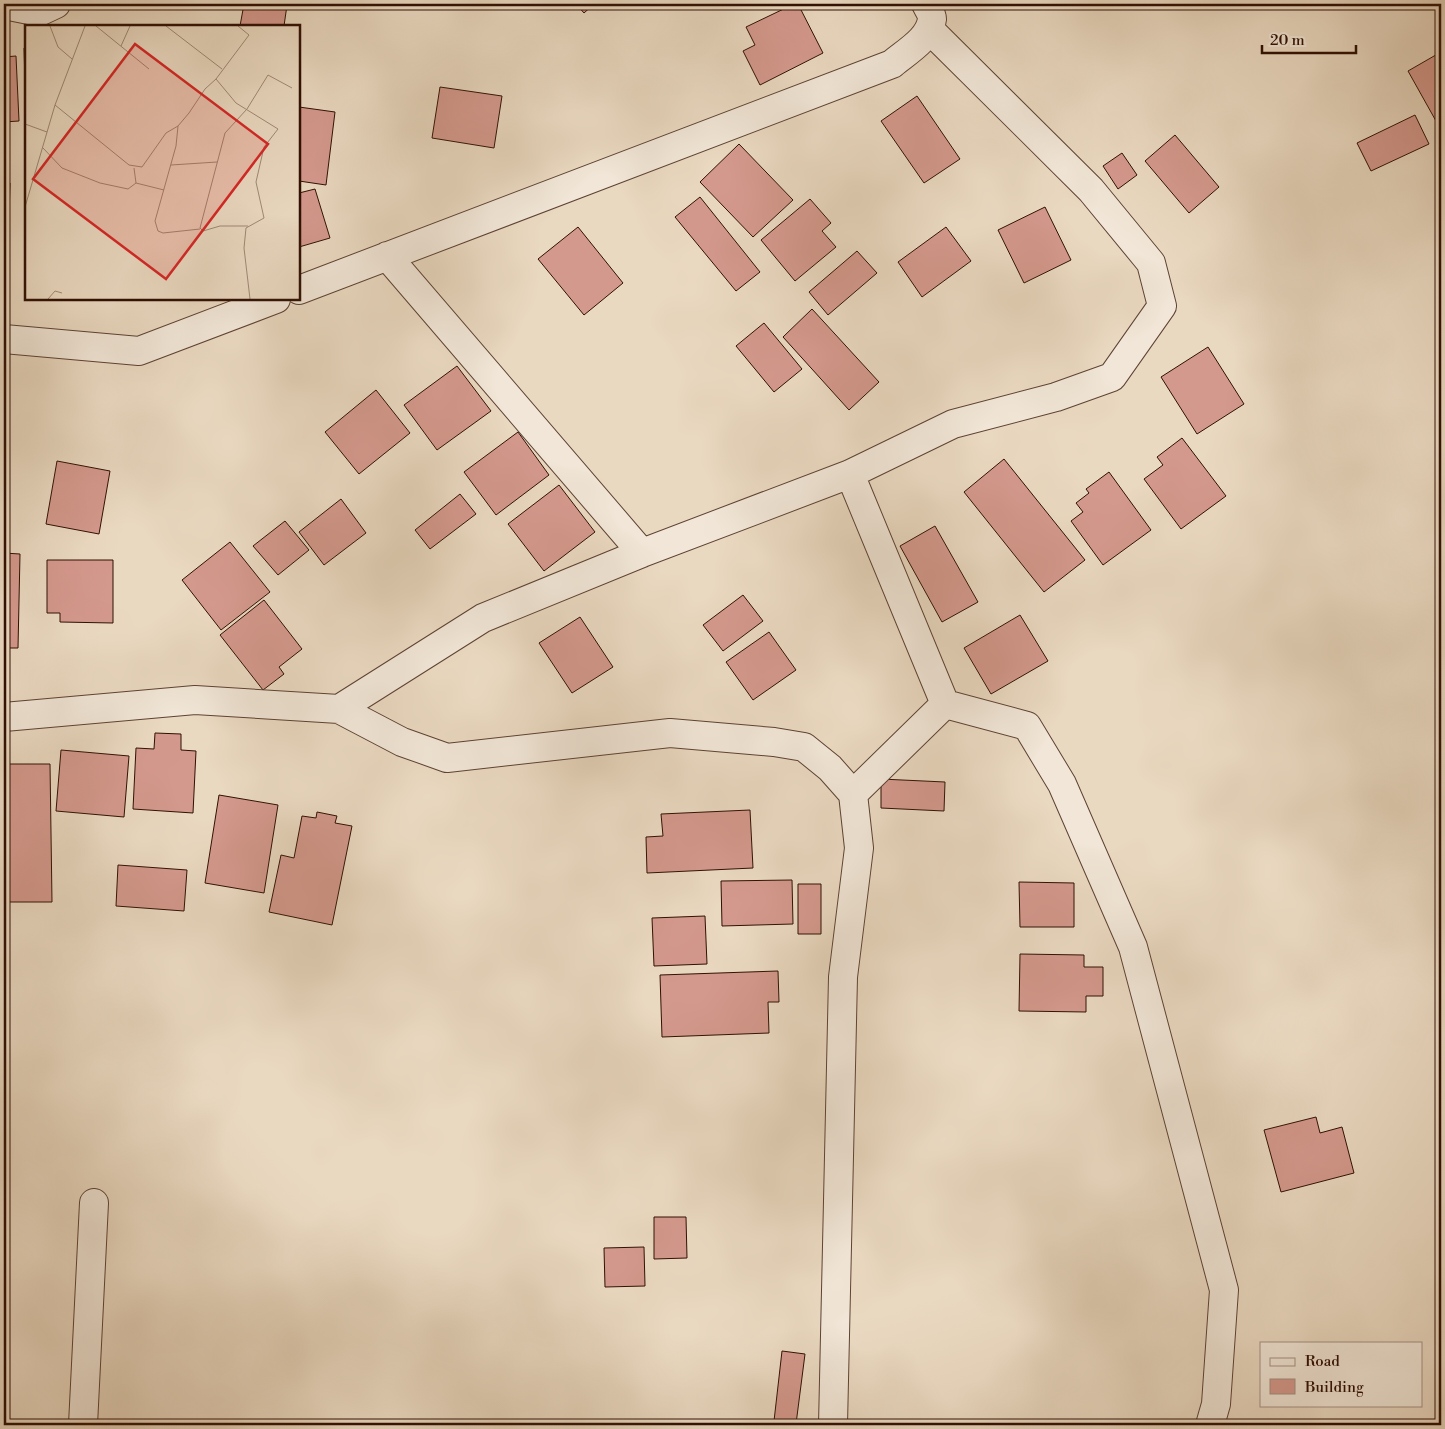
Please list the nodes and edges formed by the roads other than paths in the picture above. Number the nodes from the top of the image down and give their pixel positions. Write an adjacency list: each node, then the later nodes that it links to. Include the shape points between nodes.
1 (56, 4): 2 (street, via 39,12)
2 (4, 5)
3 (928, 16): 4 (street, via 923,38 892,64); 8 (street, via 1097,198 1151,263 1162,306 1112,377 1056,397 952,424)
4 (387, 256): 5 (street); 9 (street)
5 (300, 290)
6 (273, 300): 7 (street, via 139,351)
7 (4, 339)
8 (850, 474): 9 (street); 10 (street)
9 (642, 553): 11 (street, via 483,618)
10 (945, 704): 13 (street); 17 (street, via 1027,726 1062,784 1133,947 1224,1290 1216,1404)
11 (339, 709): 12 (street, via 195,700); 13 (street, via 402,742 447,758 670,733 774,742 804,747 830,768)
12 (4, 717)
13 (853, 794): 16 (street, via 859,848 843,977)
14 (94, 1203): 15 (street)
15 (83, 1425)
16 (833, 1425)
17 (1210, 1425)

